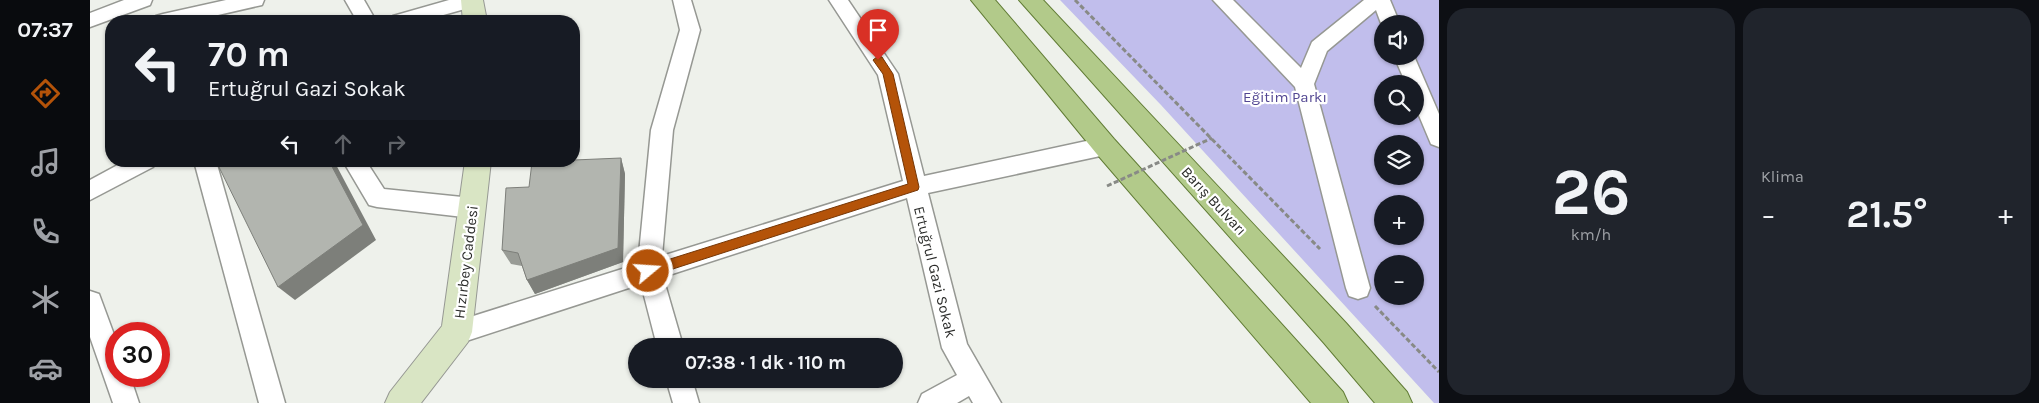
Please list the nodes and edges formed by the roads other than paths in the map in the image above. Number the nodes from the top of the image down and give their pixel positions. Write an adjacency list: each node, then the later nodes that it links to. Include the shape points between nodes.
1 (143, 0): 19 (street)
2 (151, 0): 13 (street)
3 (255, 0): 14 (street)
4 (354, 0): 15 (street)
5 (472, 0): 16 (street); 17 (main road)
6 (682, 0): 31 (street, via 690,30 662,130)
7 (982, 0): 23 (main road)
8 (1030, 0): 47 (main road, Barış Bulvarı)
9 (1222, 0): 21 (street)
10 (1376, 0): 21 (street, via 1319,47)
11 (1381, 0): 18 (street)
12 (843, 1): 28 (street, Ertuğrul Gazi Sokak, via 888,74)
13 (156, 15)
14 (189, 15)
15 (363, 15)
16 (421, 15)
17 (474, 15)
18 (1387, 15)
19 (90, 20)
20 (1408, 65): 22 (street)
21 (1304, 84): 32 (street)
22 (1439, 138)
23 (1105, 146): 28 (street); 46 (main road)
24 (134, 167): 29 (street)
25 (207, 167): 41 (street)
26 (358, 167): 30 (street, via 377,198)
27 (477, 167): 30 (main road, Hızırbey Caddesi)
28 (914, 187): 31 (street); 37 (street, Ertuğrul Gazi Sokak, via 955,348)
29 (90, 191)
30 (472, 208): 34 (main road, Hızırbey Caddesi)
31 (648, 271): 34 (street); 35 (street)
32 (1358, 288)
33 (90, 302): 36 (street)
34 (457, 332): 42 (main road, Hızırbey Caddesi)
35 (668, 338)
36 (105, 345)
37 (974, 380): 44 (street); 45 (street, Ertuğrul Gazi Sokak)
38 (120, 387): 40 (street)
39 (682, 388): 43 (street)
40 (126, 403)
41 (272, 403)
42 (401, 403)
43 (686, 403)
44 (931, 403)
45 (988, 403)
46 (1332, 403)
47 (1396, 403)

